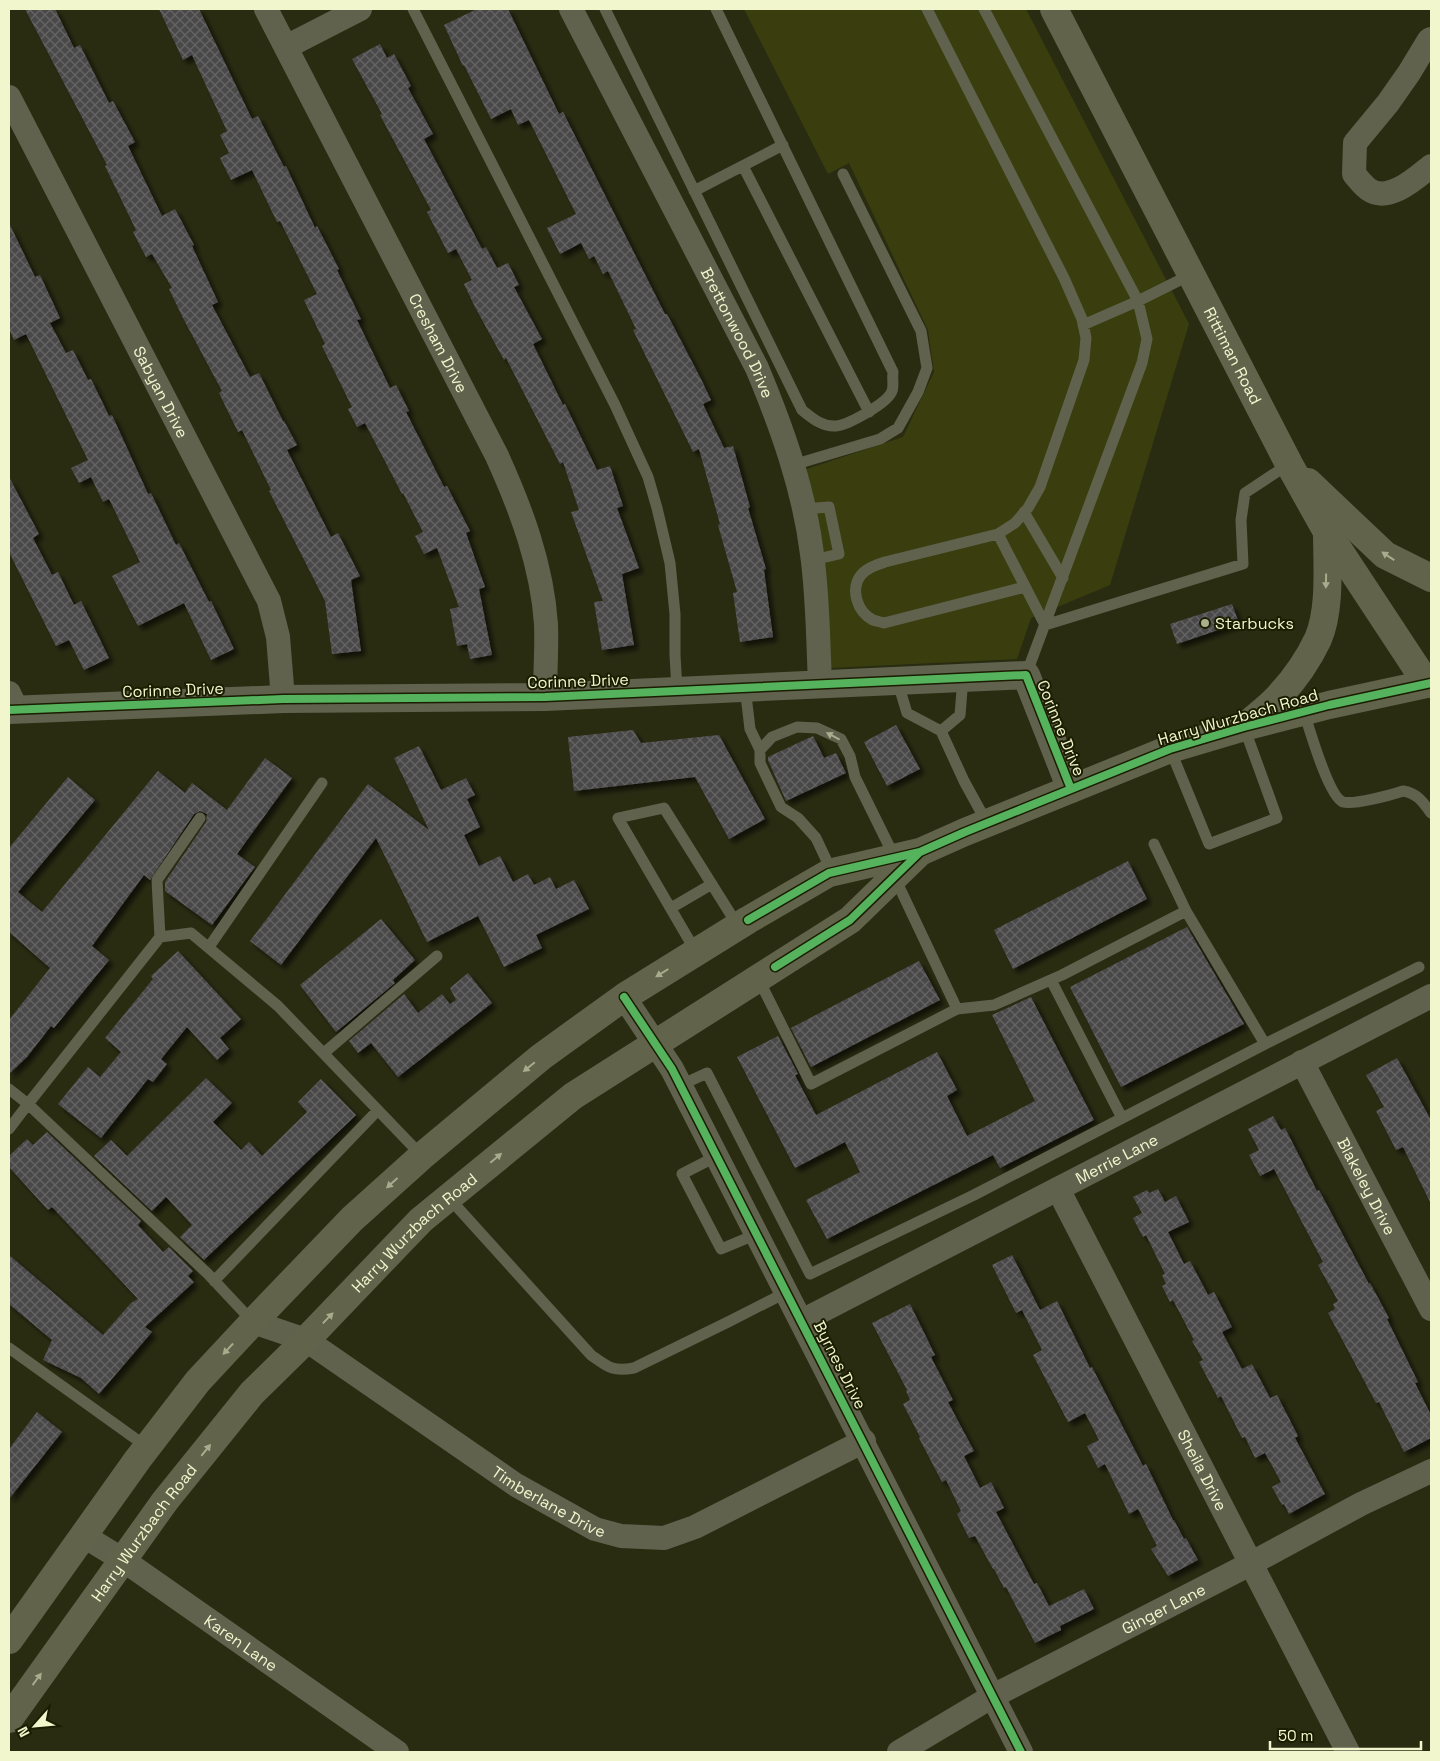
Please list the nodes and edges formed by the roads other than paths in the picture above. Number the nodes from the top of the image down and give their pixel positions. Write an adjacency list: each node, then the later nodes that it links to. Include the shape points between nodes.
1 (266, 9): 11 (street, Cresham Drive)
2 (360, 9): 11 (street)
3 (413, 9): 37 (lane, via 615,405 648,477 670,563)
4 (571, 9): 23 (street, Brettonwood Drive, via 757,368 782,428)
5 (605, 9): 17 (lane)
6 (716, 9): 13 (lane)
7 (927, 9): 20 (lane, via 1064,278)
8 (984, 9): 19 (lane)
9 (1054, 9): 18 (main road, Rittiman Road)
10 (1431, 39): 15 (street, via 1388,103 1355,143 1354,174 1369,190 1387,194 1407,185)
11 (286, 47): 38 (street, Cresham Drive, via 516,498 531,542 541,587 546,624)
12 (9, 97): 39 (street, Sabyan Drive, via 268,601 278,638)
13 (783, 145): 14 (lane); 21 (lane, via 892,372 892,392)
14 (743, 166): 17 (lane); 21 (lane)
15 (1431, 166)
16 (844, 174): 23 (lane, via 921,331 927,368 898,428 880,439)
17 (694, 191): 21 (lane, via 802,410 816,422 836,426)
18 (1190, 275): 19 (lane); 22 (main road, Rittiman Road)
19 (1138, 301): 20 (lane); 27 (lane, via 1147,339 1142,363)
20 (1083, 325): 24 (lane, via 1086,338 1084,360 1040,488)
21 (869, 412)
22 (1289, 464): 25 (main road, Rittiman Road); 28 (main road, one-way to 22, via 1385,555); 30 (lane, via 1245,493 1241,520 1243,564)
23 (793, 465): 34 (street, Brettonwood Drive, via 813,560)
24 (1024, 512): 26 (lane, via 1015,523); 27 (lane)
25 (1327, 532): 35 (main road, Rittiman Road); 42 (main road, one-way to 42, via 1326,591 1318,638 1279,696)
26 (998, 534): 29 (lane); 29 (lane, via 868,568 860,576 855,597 872,620 884,623)
27 (1063, 578): 30 (lane)
28 (1431, 578)
29 (1025, 587): 30 (lane)
30 (1045, 624): 31 (lane)
31 (1026, 675): 32 (street, Corinne Drive); 47 (street, Corinne Drive)
32 (963, 678): 33 (street, Corinne Drive); 43 (lane, via 960,715)
33 (897, 680): 34 (street, Corinne Drive); 43 (lane, via 907,713)
34 (820, 683): 36 (street, Corinne Drive)
35 (1430, 686): 41 (main road, Harry Wurzbach Road)
36 (745, 687): 37 (street, Corinne Drive); 45 (lane, via 750,729)
37 (677, 690): 38 (street, Corinne Drive)
38 (545, 697): 39 (street, Corinne Drive)
39 (283, 699): 40 (street, Corinne Drive)
40 (11, 704)
41 (1304, 712): 42 (main road, Harry Wurzbach Road); 48 (lane, via 1335,796 1343,802 1355,802 1411,792)
42 (1244, 727): 44 (main road, Harry Wurzbach Road); 44 (lane, via 1277,818 1210,844)
43 (941, 731): 50 (lane)
44 (1170, 749): 47 (main road, Harry Wurzbach Road)
45 (760, 750): 52 (lane, one-way to 45, via 855,777 850,756 841,739 817,728 796,727 772,737); 53 (lane, via 760,763 781,807 798,818 816,838)
46 (322, 783): 59 (lane)
47 (1071, 789): 50 (main road, Harry Wurzbach Road)
48 (1431, 813)
49 (200, 818): 58 (lane, via 157,880)
50 (987, 823): 52 (main road, Harry Wurzbach Road)
51 (1154, 844): 56 (lane)
52 (903, 862): 53 (main road, Harry Wurzbach Road); 63 (main road, Harry Wurzbach Road, via 850,920); 67 (lane)
53 (833, 872): 57 (main road, Harry Wurzbach Road)
54 (712, 884): 55 (lane); 55 (lane, via 664,808 618,818); 57 (lane)
55 (671, 908): 60 (lane)
56 (1186, 912): 64 (lane); 69 (lane)
57 (738, 926): 60 (main road, Harry Wurzbach Road)
58 (160, 937): 59 (lane, via 191,932); 74 (lane)
59 (209, 948): 70 (lane, via 278,1006)
60 (696, 952): 65 (main road, Harry Wurzbach Road, one-way to 65)
61 (437, 956): 70 (lane)
62 (1419, 967): 69 (lane)
63 (758, 978): 67 (lane, via 811,1084); 68 (main road, Harry Wurzbach Road)
64 (1052, 980): 67 (lane, via 994,1005); 76 (lane)
65 (624, 997): 68 (street, Byrnes Drive); 78 (main road, Harry Wurzbach Road, one-way to 78, via 541,1057)
66 (1429, 1003): 71 (street, Merrie Lane)
67 (957, 1008)
68 (655, 1043): 72 (street, Byrnes Drive); 81 (main road, Harry Wurzbach Road, one-way to 68, via 573,1096)
69 (1265, 1044): 76 (lane)
70 (324, 1053): 75 (lane)
71 (1302, 1062): 80 (street, Merrie Lane); 85 (street, Blakeley Drive)
72 (680, 1085): 76 (lane, via 707,1073 810,1274 974,1195); 79 (street, Byrnes Drive)
73 (9, 1089): 74 (lane)
74 (28, 1104): 77 (lane); 83 (lane)
75 (378, 1110): 78 (lane); 83 (lane)
76 (1122, 1118)
77 (9, 1129)
78 (422, 1156): 87 (main road, Harry Wurzbach Road, one-way to 87, via 352,1219)
79 (717, 1156): 82 (street, Byrnes Drive); 82 (lane, via 682,1174 722,1250)
80 (1058, 1189): 86 (street, Merrie Lane); 95 (street, Sheila Drive)
81 (449, 1197): 84 (lane, via 591,1355 609,1368 620,1371 634,1368); 88 (main road, Harry Wurzbach Road, one-way to 81, via 421,1220)
82 (757, 1234): 84 (street, Byrnes Drive)
83 (211, 1277): 87 (lane)
84 (787, 1292): 86 (street, Byrnes Drive)
85 (1431, 1309)
86 (802, 1321): 90 (street, Byrnes Drive)
87 (253, 1322): 88 (street, Timberlane Drive); 91 (main road, Harry Wurzbach Road, one-way to 91, via 198,1382)
88 (306, 1340): 90 (street, Timberlane Drive, via 516,1485 595,1529 620,1536 664,1538 695,1527); 94 (main road, Harry Wurzbach Road, one-way to 88, via 165,1501 252,1393)
89 (9, 1348): 91 (lane)
90 (864, 1442): 97 (street, Byrnes Drive)
91 (147, 1447): 93 (main road, Harry Wurzbach Road)
92 (1431, 1471): 95 (street, Ginger Lane, via 1361,1504)
93 (84, 1536): 94 (street, Karen Lane); 96 (main road, Harry Wurzbach Road)
94 (123, 1560): 98 (main road, Harry Wurzbach Road, one-way to 94); 99 (street, Karen Lane)
95 (1252, 1563): 97 (street, Ginger Lane); 102 (street, Sheila Drive)
96 (9, 1640)
97 (992, 1696): 100 (street, Ginger Lane); 101 (street, Byrnes Drive)
98 (9, 1719)
99 (397, 1752)
100 (899, 1752)
101 (1021, 1752)
102 (1348, 1752)

